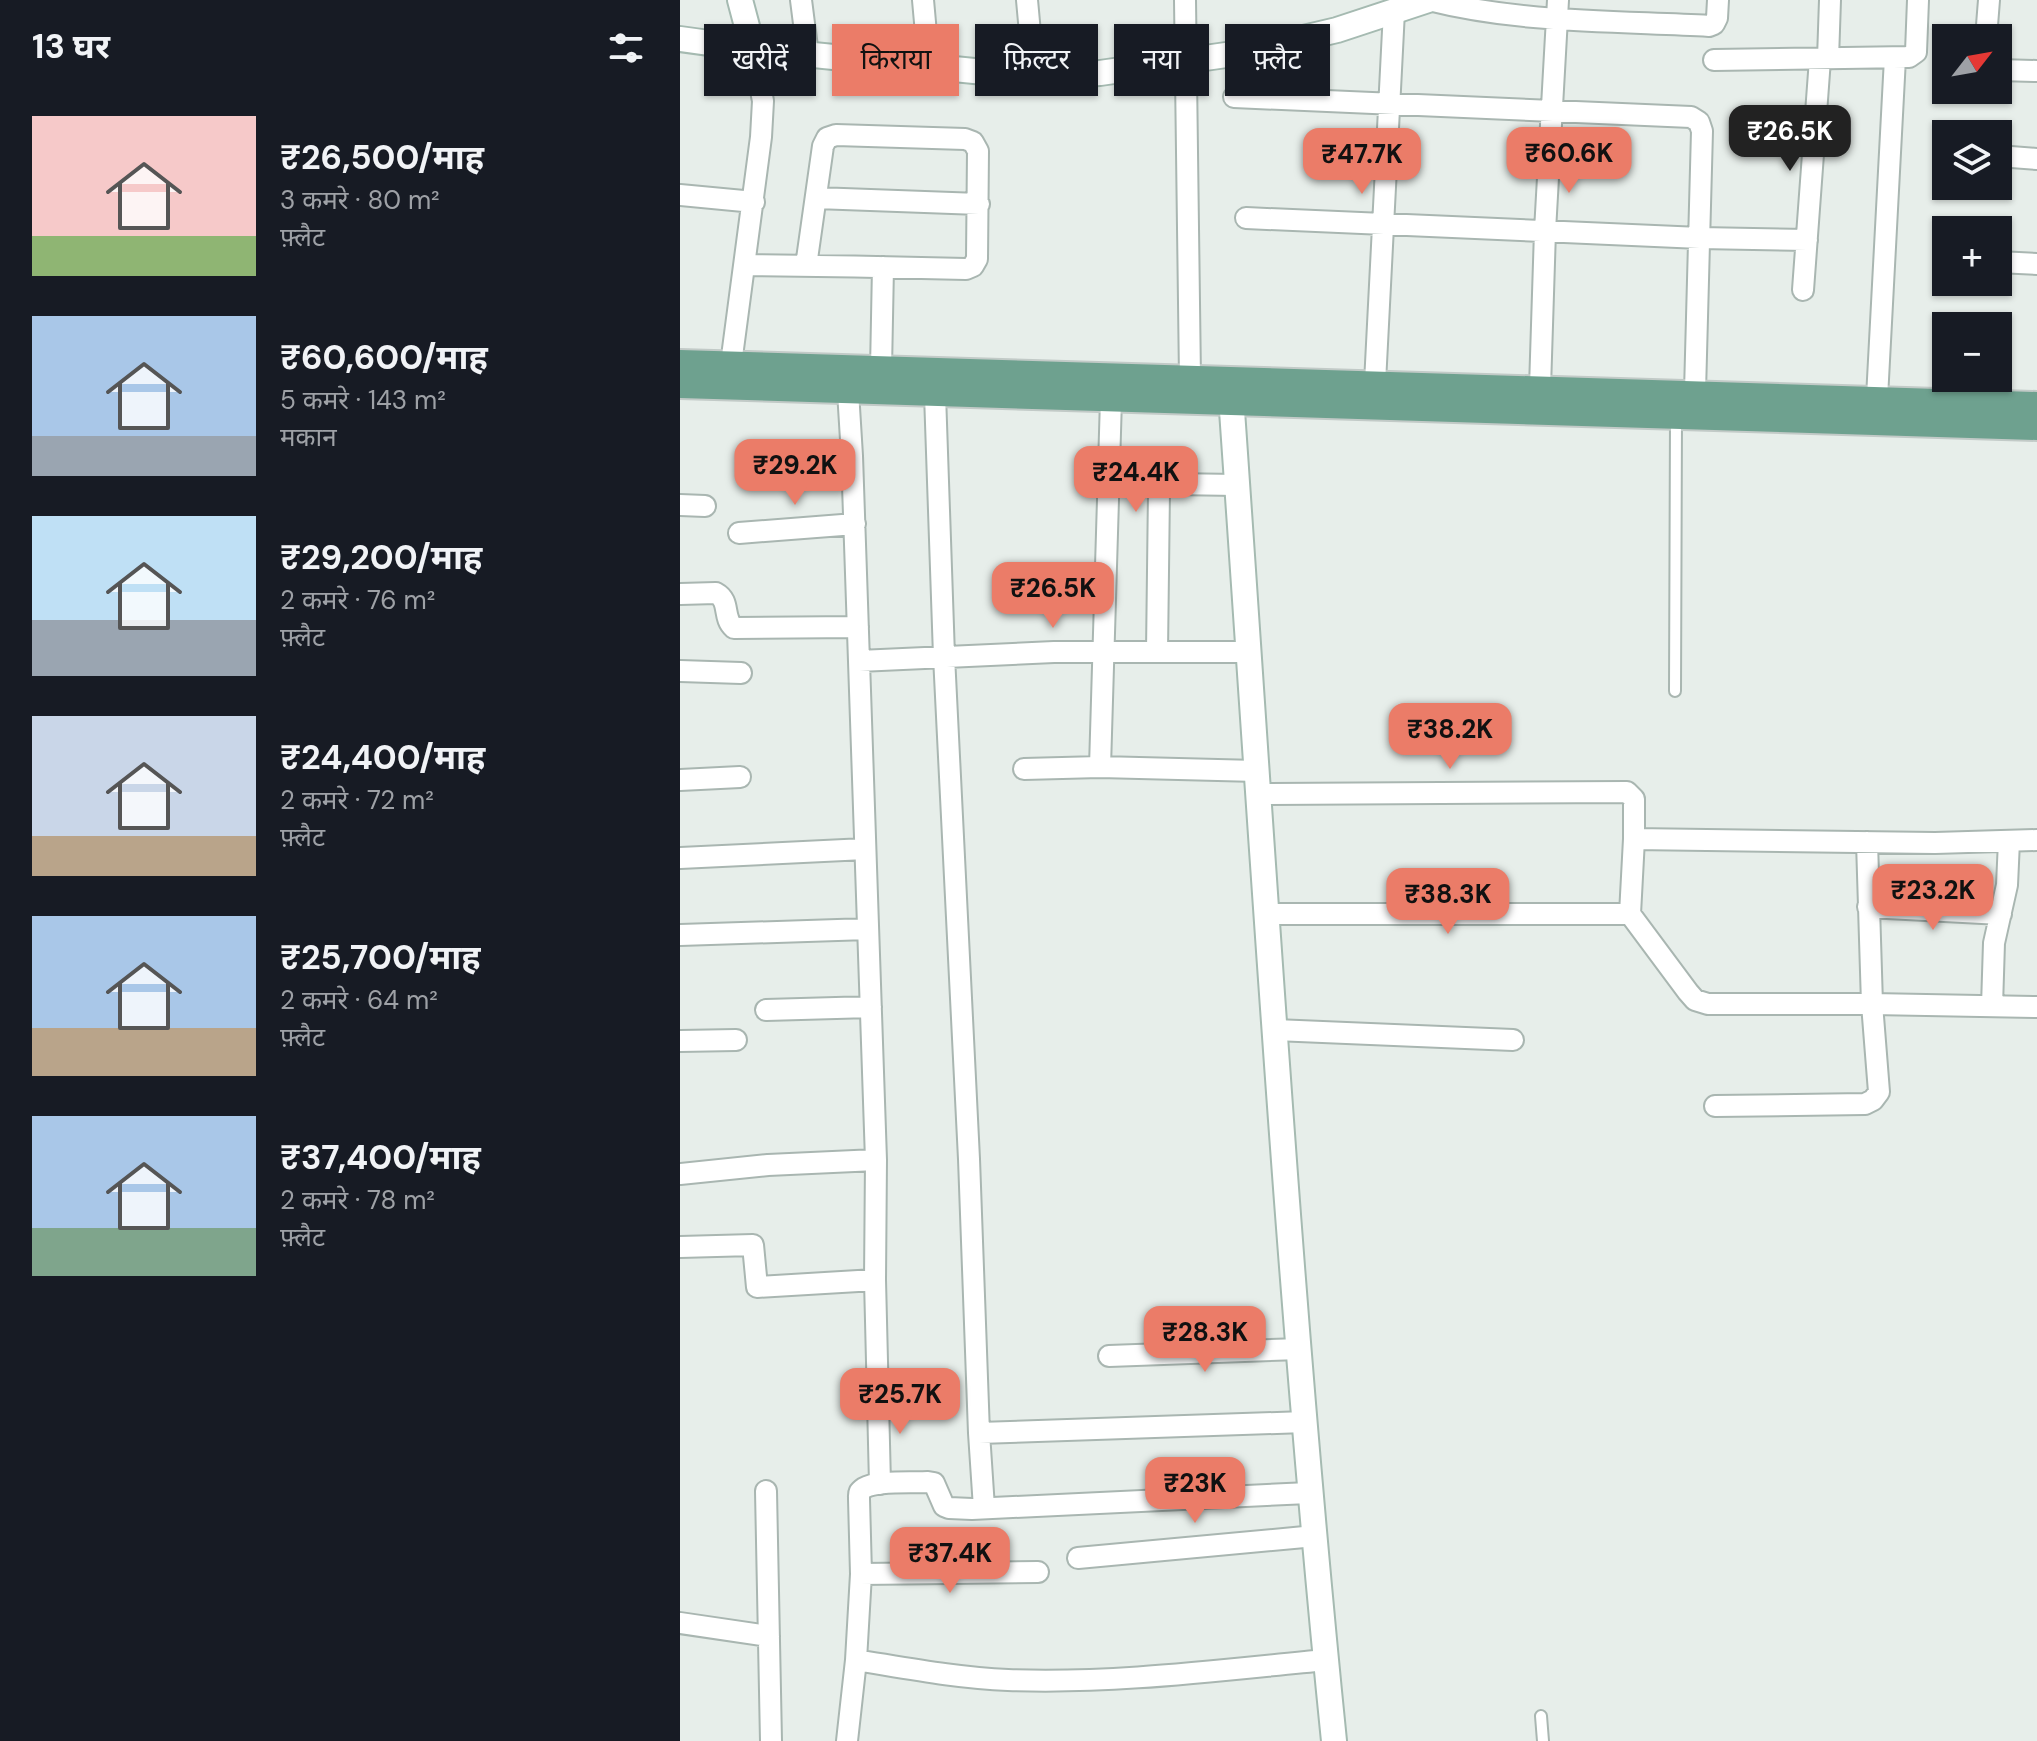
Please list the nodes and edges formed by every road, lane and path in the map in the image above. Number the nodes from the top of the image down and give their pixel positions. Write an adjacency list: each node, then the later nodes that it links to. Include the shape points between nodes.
1 (740, 0): 12 (street)
2 (801, 0): 13 (street)
3 (923, 0): 14 (street)
4 (1027, 0): 15 (street)
5 (1185, 0): 16 (street)
6 (1718, 0): 11 (street, via 1717,18 1709,26)
7 (1830, 0): 22 (street)
8 (1918, 0): 21 (street, via 1916,52)
9 (1989, 0): 17 (street)
10 (1413, 3): 11 (street, via 1483,11); 20 (street, via 1337,30); 29 (street)
11 (1558, 9): 30 (street)
12 (746, 24)
13 (804, 24)
14 (925, 24)
15 (1029, 24)
16 (1185, 24)
17 (1987, 24)
18 (680, 39): 19 (street)
19 (704, 42)
20 (1209, 58)
21 (1895, 58): 22 (street); 59 (street)
22 (1824, 59): 23 (street); 41 (street)
23 (1714, 60)
24 (2012, 70): 25 (street)
25 (2037, 71)
26 (762, 96): 35 (street)
27 (1186, 96): 51 (street)
28 (1234, 97): 29 (street)
29 (1389, 105): 30 (street); 38 (street)
30 (1552, 112): 39 (street); 40 (street, via 1691,117 1699,122)
31 (2012, 157): 32 (street)
32 (2037, 159)
33 (680, 195): 35 (street)
34 (816, 198): 36 (street); 36 (street, via 827,138 965,139 978,151); 45 (street)
35 (754, 202): 44 (street)
36 (979, 204): 46 (street, via 973,266)
37 (1246, 218): 38 (street)
38 (1383, 224): 39 (street); 52 (street)
39 (1545, 231): 40 (street); 54 (street)
40 (1700, 238): 41 (street); 57 (street)
41 (1807, 240): 47 (street)
42 (2012, 263): 43 (street)
43 (2037, 264)
44 (745, 265): 45 (street); 49 (street)
45 (806, 266): 46 (street)
46 (883, 267): 50 (street)
47 (1803, 290)
48 (680, 362): 49 (main road)
49 (731, 364): 50 (main road)
50 (881, 369): 51 (main road)
51 (1190, 378): 56 (main road)
52 (1375, 383): 54 (main road); 56 (main road)
53 (680, 386): 55 (main road)
54 (1540, 388): 57 (main road)
55 (848, 391): 58 (main road); 67 (street)
56 (1231, 391): 60 (main road); 62 (main road); 64 (street)
57 (1695, 392): 59 (main road)
58 (935, 394): 60 (main road); 74 (street)
59 (1877, 398): 61 (main road)
60 (1111, 399): 73 (street)
61 (2037, 404)
62 (1676, 416): 63 (main road); 78 (lane)
63 (2037, 428)
64 (1237, 485): 71 (street, via 1172,484 1159,490); 72 (street)
65 (680, 505): 66 (street)
66 (705, 506)
67 (855, 524): 68 (street); 70 (street)
68 (739, 533)
69 (680, 594): 70 (street, via 721,595 734,628)
70 (858, 627): 75 (street)
71 (1157, 652): 72 (street); 73 (street)
72 (1249, 652): 83 (street)
73 (1103, 653): 74 (street); 79 (street)
74 (944, 656): 75 (street); 113 (street)
75 (859, 661): 88 (street)
76 (680, 671): 77 (street)
77 (741, 673)
78 (1675, 691)
79 (1100, 767): 80 (street); 83 (street)
80 (1024, 769)
81 (740, 777): 82 (street)
82 (680, 780)
83 (1258, 782): 84 (street, via 1627,792 1634,799); 91 (street)
84 (1634, 839): 87 (street); 92 (street)
85 (2037, 840): 86 (street)
86 (2009, 841): 87 (street); 93 (street)
87 (1867, 842): 90 (street)
88 (865, 849): 89 (street); 94 (street)
89 (680, 858)
90 (1868, 907): 93 (street); 96 (street)
91 (1266, 914): 92 (street); 101 (street)
92 (1630, 914): 96 (street, via 1695,1000)
93 (2001, 914): 97 (street, via 1994,943)
94 (868, 929): 95 (street); 98 (street)
95 (680, 935)
96 (1872, 1004): 97 (street); 105 (street, via 1879,1092 1873,1100)
97 (1992, 1006): 99 (street)
98 (871, 1007): 100 (street); 106 (street)
99 (2037, 1007)
100 (766, 1010)
101 (1275, 1030): 103 (street); 110 (street)
102 (736, 1040): 104 (street)
103 (1513, 1040)
104 (680, 1041)
105 (1715, 1106)
106 (876, 1160): 107 (street); 109 (street)
107 (680, 1174)
108 (680, 1247): 109 (street, via 753,1245 757,1287)
109 (875, 1280): 114 (street)
110 (1300, 1349): 111 (street); 112 (street)
111 (1109, 1356)
112 (1305, 1422): 113 (street); 116 (street)
113 (979, 1433): 117 (street)
114 (880, 1484): 117 (street, via 934,1483 944,1506); 121 (street, via 859,1493)
115 (766, 1491): 123 (street)
116 (1309, 1493): 117 (street); 118 (street)
117 (984, 1508)
118 (1315, 1536): 119 (street); 125 (street)
119 (1078, 1558)
120 (1038, 1572): 121 (street)
121 (861, 1574): 124 (street)
122 (680, 1623): 123 (street)
123 (769, 1636): 127 (street)
124 (856, 1660): 125 (street, via 1005,1680 1081,1681); 128 (street)
125 (1326, 1660): 129 (street)
126 (1541, 1716): 130 (lane)
127 (771, 1741)
128 (847, 1741)
129 (1334, 1741)
130 (1543, 1741)

